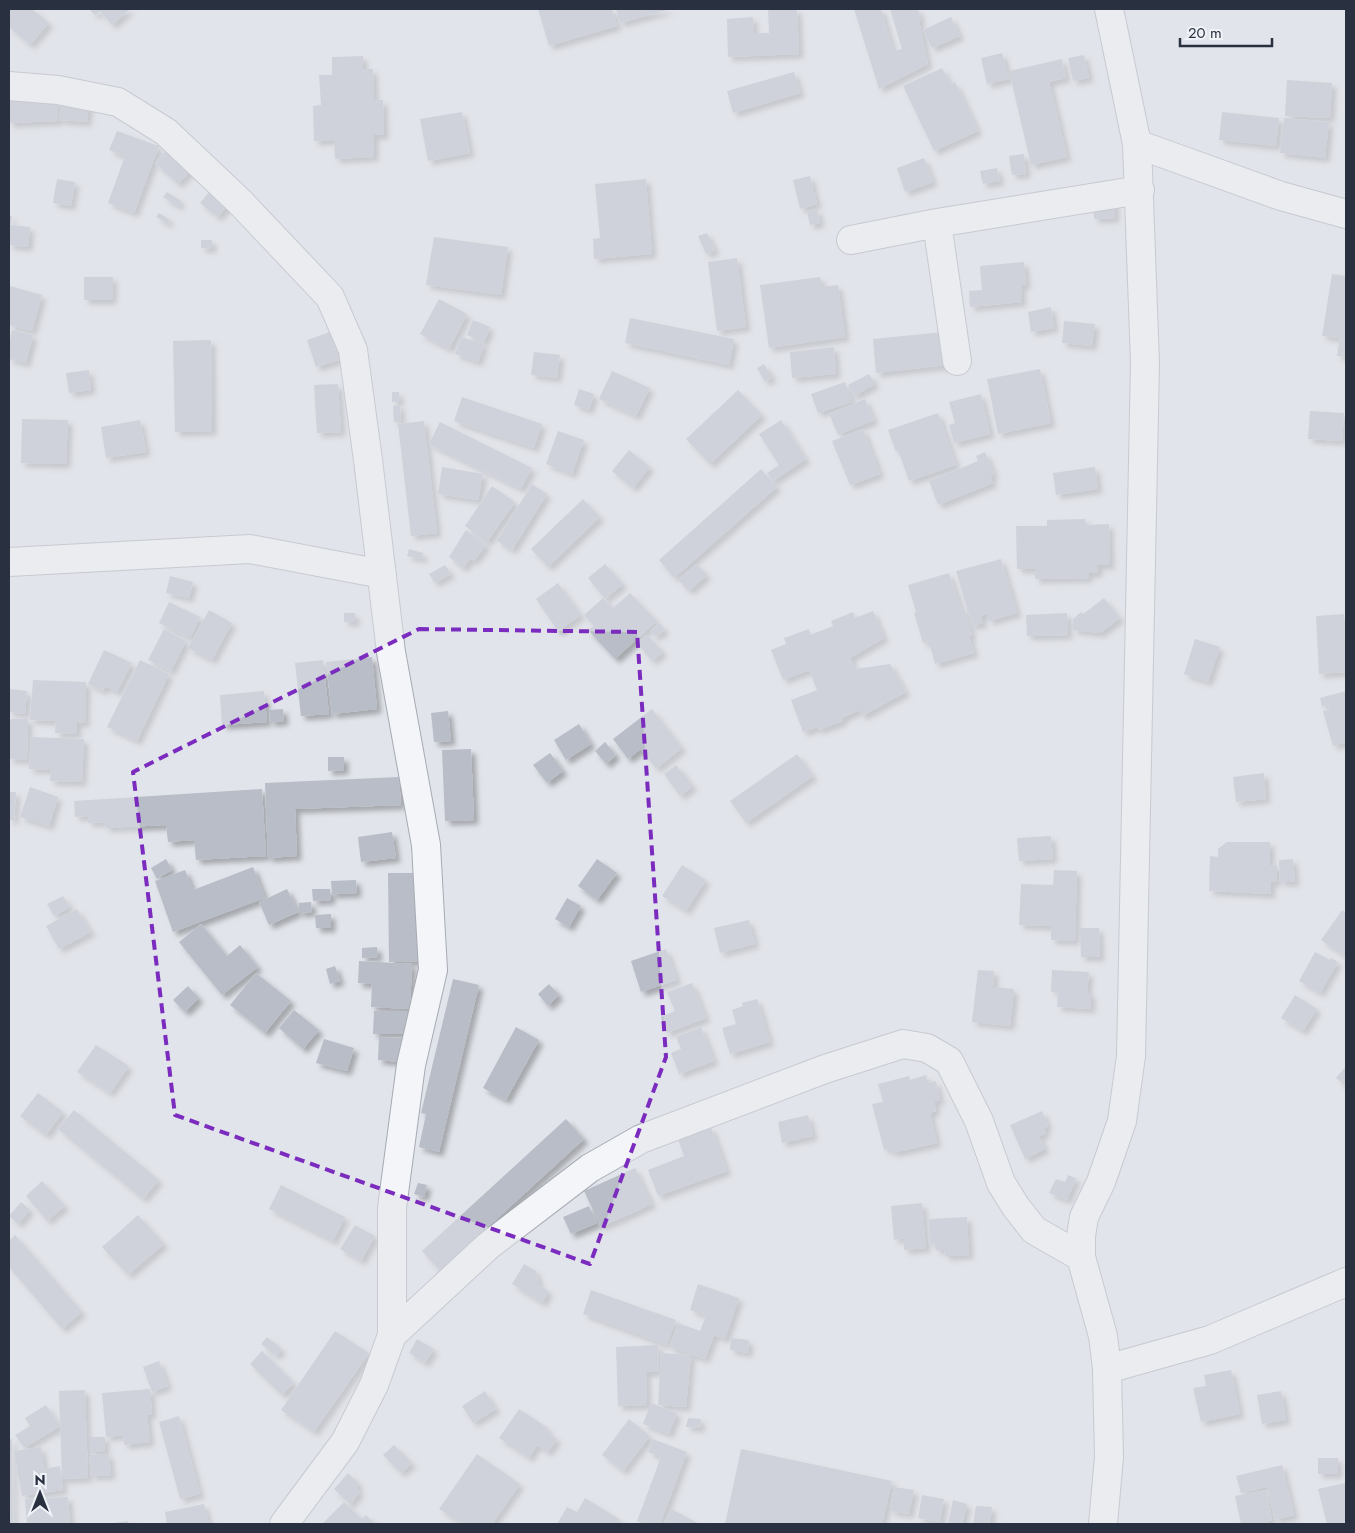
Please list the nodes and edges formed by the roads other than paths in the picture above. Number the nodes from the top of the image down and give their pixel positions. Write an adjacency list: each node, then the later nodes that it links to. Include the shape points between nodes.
1 (1109, 9): 3 (street)
2 (9, 86): 10 (street, via 58,90 118,102 166,132 240,202 330,297 352,350)
3 (1137, 144): 4 (street); 5 (street, via 1281,196)
4 (1140, 190): 6 (street); 11 (street, via 1145,363 1131,1056 1122,1121 1102,1182 1084,1217)
5 (1346, 214)
6 (937, 223): 7 (street); 8 (street)
7 (851, 240)
8 (957, 361)
9 (9, 562): 10 (street, via 250,549)
10 (382, 574): 13 (street, via 391,652 426,845 432,970 411,1065 392,1208)
11 (1081, 1257): 13 (street, via 1034,1230 1016,1207 1001,1183 979,1121 949,1061 927,1048 903,1044 825,1069 640,1139 590,1168 488,1246); 14 (street, via 1103,1336)
12 (1346, 1282): 14 (street, via 1210,1340)
13 (392, 1335): 15 (street, via 374,1385 345,1442)
14 (1107, 1369): 16 (street, via 1109,1457)
15 (284, 1524)
16 (1103, 1524)

